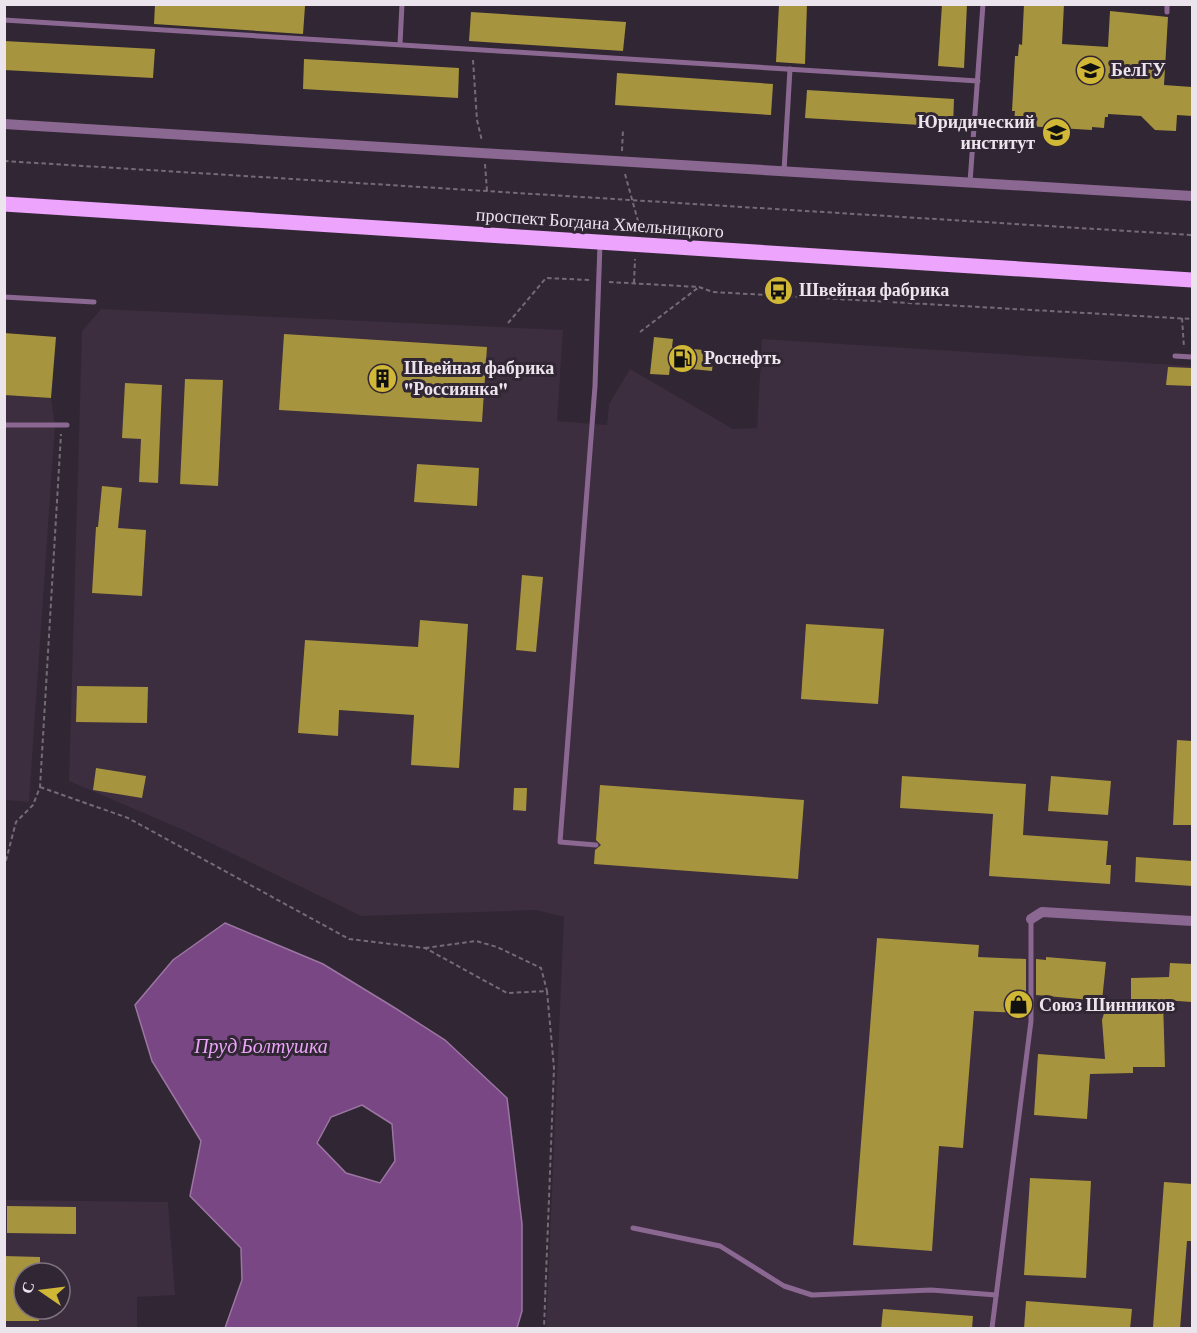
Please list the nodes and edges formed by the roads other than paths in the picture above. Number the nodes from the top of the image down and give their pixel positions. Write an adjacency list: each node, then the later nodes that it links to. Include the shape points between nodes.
1 (402, 4): 6 (lane)
2 (983, 4): 8 (lane)
3 (1167, 4): 4 (lane)
4 (1167, 12)
5 (4, 20): 6 (lane)
6 (400, 44): 7 (lane)
7 (790, 69): 8 (lane); 10 (lane)
8 (978, 81): 11 (lane)
9 (4, 124): 10 (street)
10 (784, 171): 11 (street)
11 (970, 182): 12 (street)
12 (1192, 196)
13 (4, 204): 14 (main road, проспект Богдана Хмельницкого)
14 (600, 242): 15 (main road, проспект Богдана Хмельницкого); 23 (lane, via 595,386 560,842)
15 (1192, 280)
16 (4, 297): 17 (lane)
17 (94, 302)
18 (1175, 356): 19 (lane)
19 (1192, 357)
20 (7, 425): 21 (lane); 22 (lane)
21 (65, 425)
22 (4, 432)
23 (596, 845)
24 (1031, 919): 25 (street, via 1042,912); 27 (lane, via 1031,1021)
25 (1192, 921)
26 (633, 1228): 27 (lane, via 720,1246 784,1286 812,1295 922,1290)
27 (996, 1295): 28 (lane)
28 (992, 1329)

